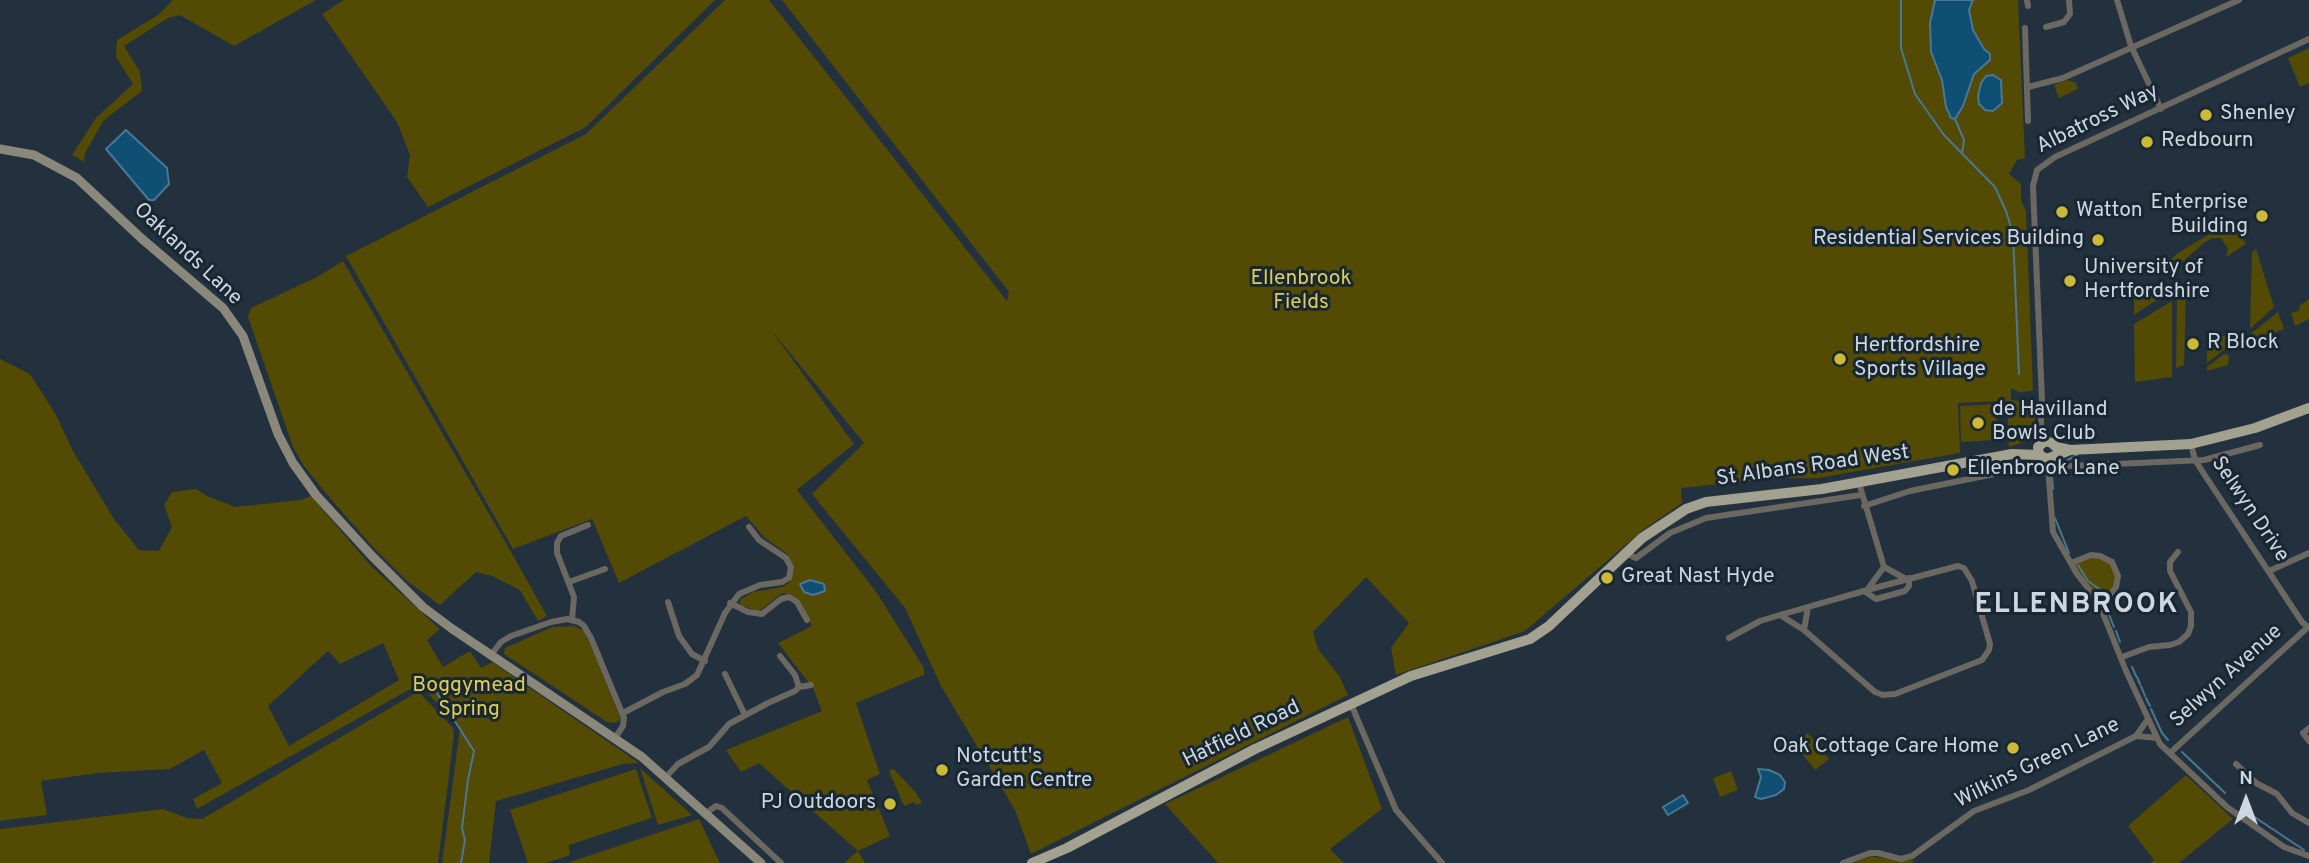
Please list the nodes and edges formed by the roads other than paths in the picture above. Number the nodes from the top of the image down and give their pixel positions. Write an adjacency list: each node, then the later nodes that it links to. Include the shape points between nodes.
1 (2069, 0): 4 (street, via 2070,14 2064,22)
2 (2117, 0): 7 (street)
3 (2239, 0): 7 (street)
4 (2046, 27)
5 (2025, 28): 8 (street)
6 (2309, 39): 9 (street, Albatross Way)
7 (2131, 46): 8 (street, via 2063,78); 9 (street)
8 (2028, 88): 10 (street)
9 (2161, 109): 15 (street, Albatross Way, via 2055,157 2035,174)
10 (2028, 121)
11 (0, 149): 43 (street, Oaklands Lane, via 34,155 77,178 223,308 243,336 286,451 316,495 423,607)
12 (2309, 408): 13 (main road)
13 (2191, 444): 15 (main road); 16 (street, Selwyn Drive)
14 (2260, 445): 16 (street, St Albans Road West)
15 (2047, 453): 16 (street, St Albans Road West); 18 (main road, St Albans Road West, via 2021,453); 26 (street, via 2053,532)
16 (2195, 460): 29 (street, Selwyn Drive)
17 (1994, 474): 20 (street, via 1910,491)
18 (1859, 483): 19 (street); 24 (main road, St Albans Road West, via 1706,502 1671,518)
19 (1861, 495): 20 (street); 24 (street, St Albans Road West, via 1706,518 1670,533 1636,558)
20 (1864, 506): 27 (street)
21 (587, 525): 31 (street, via 558,538 557,553)
22 (749, 527): 35 (street, via 759,540 786,558 791,573 782,583 744,591)
23 (2178, 552): 46 (street, via 2172,557 2170,571 2191,612 2188,634 2179,642)
24 (1625, 553): 45 (main road, St Albans Road West, via 1530,639)
25 (2309, 553): 29 (street)
26 (2071, 563): 33 (street); 33 (street, via 2091,555 2112,562 2118,576 2116,587)
27 (1884, 567): 30 (street); 32 (street)
28 (605, 569): 31 (street)
29 (2269, 571): 40 (street, Selwyn Drive)
30 (1908, 579): 32 (street); 32 (street, via 1905,591 1876,599); 41 (street, via 1958,566 1968,571 1990,644 1986,657 1883,695)
31 (569, 582): 38 (street, via 575,602)
32 (1865, 591): 36 (street)
33 (2098, 601): 46 (street)
34 (668, 602): 47 (street, via 685,646)
35 (730, 603): 39 (street, via 758,614 781,599 792,598); 47 (street)
36 (1808, 607): 37 (street); 41 (street)
37 (1780, 615): 41 (street); 42 (street)
38 (572, 620): 43 (street, via 551,622 506,638); 52 (street, via 586,630)
39 (807, 620)
40 (2309, 627): 60 (street, Selwyn Avenue)
41 (1804, 630)
42 (1729, 638)
43 (491, 655): 57 (street, Oaklands Lane)
44 (780, 656): 50 (street)
45 (1474, 656): 51 (main road, Hatfield Road, via 1411,676)
46 (2122, 657): 54 (street)
47 (705, 661): 52 (street, via 691,681)
48 (725, 674): 53 (street)
49 (811, 685): 50 (street)
50 (799, 687): 53 (street)
51 (1351, 704): 68 (main road, Hatfield Road); 69 (street, via 1396,810)
52 (622, 713): 57 (street, via 624,724)
53 (745, 715): 62 (street)
54 (2148, 719): 56 (street, Wilkins Green Lane); 58 (street)
55 (2309, 728): 59 (street, via 2303,733)
56 (2136, 736): 58 (street, Wilkins Green Lane); 70 (street, Wilkins Green Lane, via 2029,790 1974,811 1912,856 1901,859 1870,853)
57 (615, 738): 62 (street, Oaklands Lane)
58 (2157, 738): 60 (street)
59 (2309, 741)
60 (2170, 753): 65 (street, via 2227,807 2284,847)
61 (2236, 764): 64 (street)
62 (666, 777): 63 (street, Oaklands Lane)
63 (706, 813): 66 (street, Oaklands Lane); 67 (street, Oaklands Lane, via 722,808)
64 (2309, 823)
65 (2309, 856)
66 (761, 863)
67 (780, 863)
68 (1032, 863)
69 (1442, 863)
70 (1843, 863)

